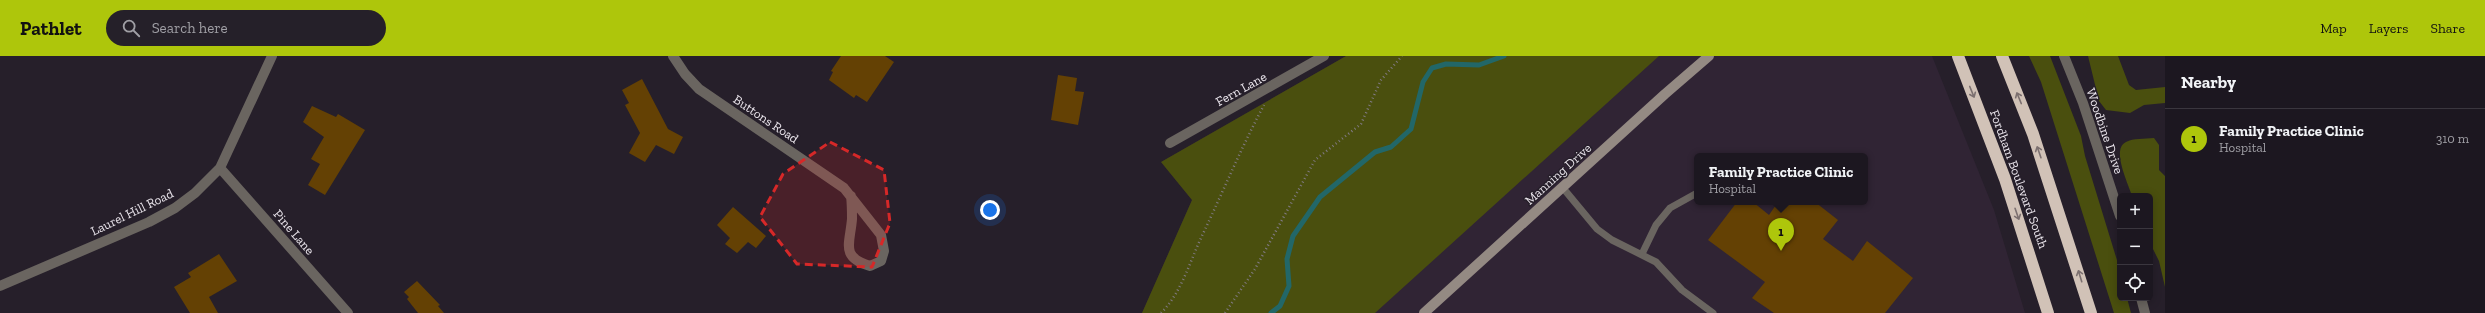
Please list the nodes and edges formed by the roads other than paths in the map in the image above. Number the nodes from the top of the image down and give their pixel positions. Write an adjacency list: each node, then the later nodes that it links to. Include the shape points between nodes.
1 (272, 56): 9 (street, Laurel Hill Road)
2 (673, 56): 12 (street, Buttons Road, via 684,74 699,89 844,188)
3 (1324, 56): 8 (street, Fern Lane, via 1275,86)
4 (1709, 56): 10 (street, Manning Drive)
5 (1958, 56): 20 (highway, Fordham Boulevard South, one-way to 20, via 2005,179)
6 (2002, 56): 21 (highway, Fordham Boulevard South, one-way to 6, via 2033,134)
7 (2064, 56): 13 (street, Woodbine Drive, via 2083,103)
8 (1170, 143)
9 (220, 168): 15 (street, Laurel Hill Road, via 195,193 168,211); 17 (street, Pine Lane)
10 (1563, 188): 14 (lane, via 1597,229 1612,240); 18 (street, Manning Drive)
11 (1694, 195): 14 (lane, via 1670,208 1656,225)
12 (851, 196): 12 (street, Buttons Road, via 852,219 848,241 850,254 858,262 870,266 881,261 884,251 881,235)
13 (2117, 207)
14 (1642, 254): 19 (lane, via 1656,262 1682,290)
15 (0, 286)
16 (2142, 301): 22 (street)
17 (348, 313)
18 (1424, 313)
19 (1713, 313)
20 (2048, 313)
21 (2091, 313)
22 (2145, 313)

